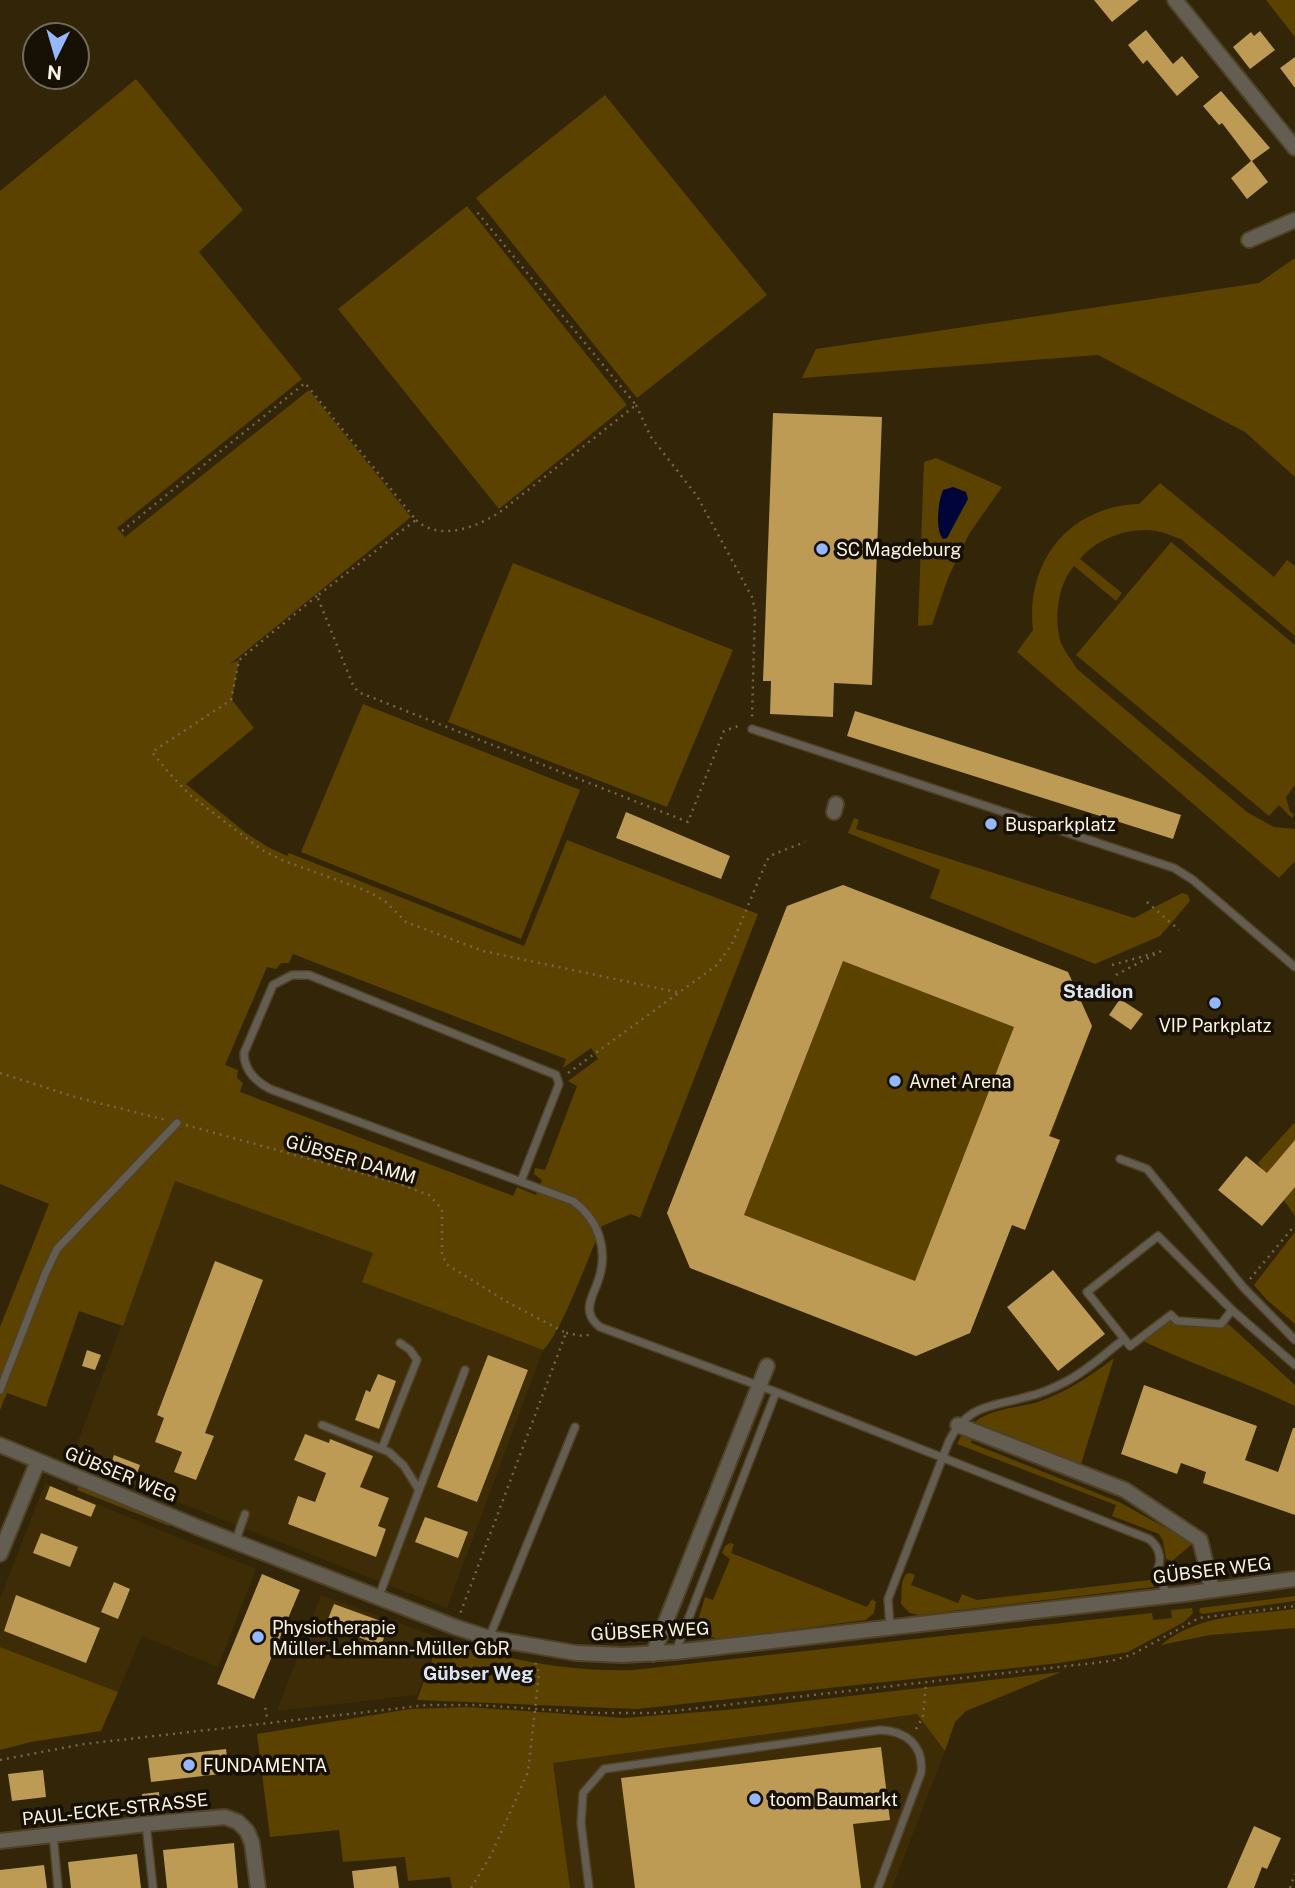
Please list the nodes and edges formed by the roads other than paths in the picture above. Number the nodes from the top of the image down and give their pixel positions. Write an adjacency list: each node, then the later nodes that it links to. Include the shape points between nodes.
1 (1175, 0): 2 (street)
2 (1295, 148)
3 (1295, 220): 4 (street)
4 (1249, 240)
5 (751, 729): 6 (lane, via 1174,868)
6 (1295, 967)
7 (177, 1123): 18 (lane, via 57,1249)
8 (1120, 1159): 12 (lane, via 1147,1169 1243,1287)
9 (521, 1181): 9 (lane, via 266,1087 247,1068 245,1051 273,985 303,973 552,1072 559,1084); 17 (lane, via 573,1201 595,1227 604,1260 589,1310 592,1319 606,1331)
10 (1232, 1310): 11 (lane, via 1221,1324 1177,1321 1171,1315 1130,1346); 11 (lane, via 1158,1236 1087,1292); 14 (lane)
11 (1124, 1339): 21 (lane, via 1068,1381 1028,1397 983,1407)
12 (1295, 1340)
13 (400, 1343): 24 (lane, via 417,1360)
14 (1295, 1365)
15 (767, 1366): 17 (street)
16 (465, 1370): 27 (lane)
17 (759, 1385): 19 (lane); 38 (street)
18 (0, 1390)
19 (776, 1392): 25 (lane); 37 (lane)
20 (322, 1425): 24 (lane)
21 (958, 1425): 25 (lane); 32 (street, via 1125,1490 1200,1540)
22 (575, 1427): 36 (lane)
23 (0, 1446): 26 (street, GÜBSER WEG)
24 (382, 1448): 27 (lane, via 404,1466)
25 (943, 1457): 33 (lane, via 1150,1539 1158,1549 1156,1574); 35 (lane, via 888,1599)
26 (38, 1461): 29 (street, GÜBSER WEG); 30 (street)
27 (419, 1490): 34 (lane)
28 (245, 1514): 29 (lane)
29 (236, 1540): 34 (street, GÜBSER WEG)
30 (0, 1554)
31 (1295, 1579): 32 (street, GÜBSER WEG)
32 (1212, 1589): 33 (street, GÜBSER WEG)
33 (1168, 1595): 35 (street, GÜBSER WEG)
34 (379, 1596): 36 (street, GÜBSER WEG)
35 (890, 1627): 37 (street, GÜBSER WEG)
36 (489, 1638): 38 (street, GÜBSER WEG, via 600,1655)
37 (675, 1652): 38 (street, GÜBSER WEG)
38 (653, 1654)
39 (146, 1824): 40 (street, PAUL-ECKE-STRASSE); 43 (lane); 44 (street, PAUL-ECKE-STRASSE, via 230,1818 250,1837)
40 (52, 1835): 41 (street, PAUL-ECKE-STRASSE); 42 (lane)
41 (0, 1841)
42 (58, 1888)
43 (153, 1888)
44 (258, 1888)
45 (589, 1888): 46 (lane, via 581,1823 583,1793 604,1769 893,1731 911,1739 920,1754 920,1773)
46 (878, 1888)

